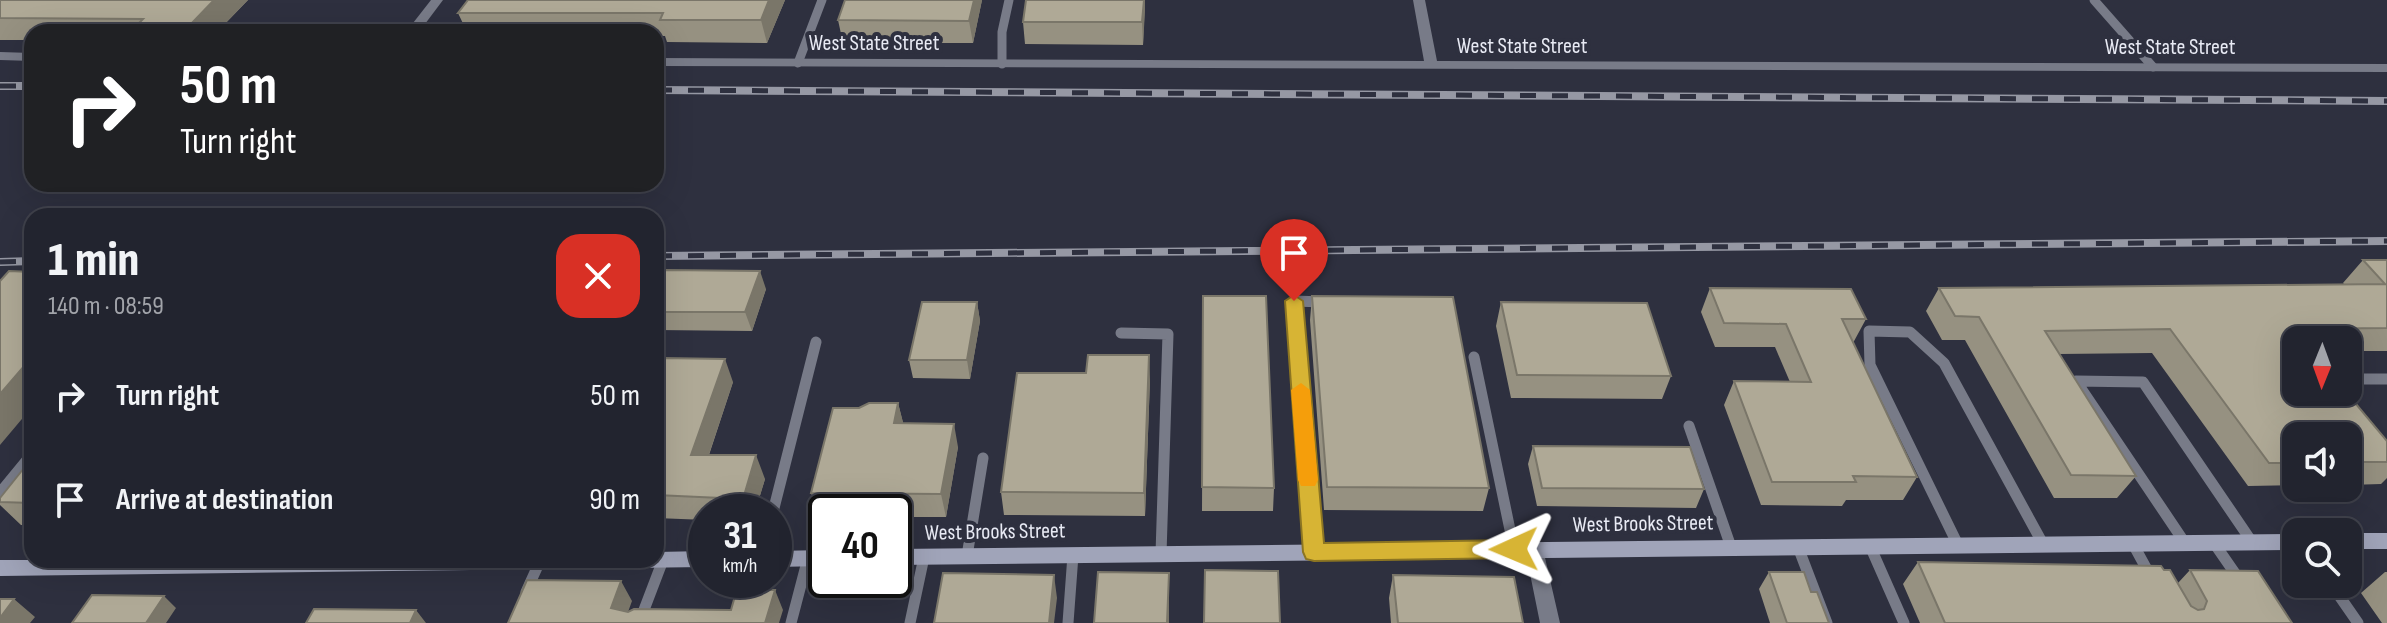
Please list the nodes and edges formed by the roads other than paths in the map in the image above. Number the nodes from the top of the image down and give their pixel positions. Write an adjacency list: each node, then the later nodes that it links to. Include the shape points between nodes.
1 (437, 0): 6 (street)
2 (822, 0): 10 (lane)
3 (1009, 0): 11 (lane)
4 (1419, 0): 12 (street)
5 (2094, 0): 13 (lane)
6 (418, 24)
7 (0, 56): 8 (street)
8 (24, 57)
9 (664, 62): 10 (street, West State Street)
10 (798, 63): 11 (street, West State Street)
11 (1002, 64): 12 (street, West State Street)
12 (1432, 66): 13 (street, West State Street)
13 (2153, 67): 14 (street, West State Street)
14 (2387, 68)
15 (1332, 302): 39 (lane, via 1294,301)
16 (1121, 333): 40 (lane, via 1168,334)
17 (816, 342): 25 (lane)
18 (1474, 357): 38 (lane)
19 (2362, 379): 20 (lane)
20 (2387, 379)
21 (1689, 426): 36 (lane)
22 (983, 458): 42 (lane)
23 (24, 464): 24 (lane)
24 (0, 493)
25 (778, 494)
26 (2362, 541): 27 (street)
27 (2387, 541)
28 (2252, 542): 29 (street, West Brooks Street); 30 (lane, via 2143,382 2076,381); 31 (street, West Brooks Street)
29 (2282, 542)
30 (2185, 543): 31 (street, West Brooks Street); 33 (street, West Brooks Street)
31 (2214, 543): 52 (lane)
32 (2043, 544): 33 (street, West Brooks Street); 34 (street, West Brooks Street); 34 (lane, via 1944,363 1910,332 1869,331 1870,365)
33 (2133, 544): 53 (lane)
34 (1958, 545): 35 (street, West Brooks Street)
35 (1870, 546): 37 (street, West Brooks Street); 62 (lane)
36 (1731, 547): 37 (street, West Brooks Street); 38 (street, West Brooks Street)
37 (1798, 547): 61 (lane)
38 (1524, 549): 39 (street, West Brooks Street); 60 (street)
39 (1314, 552): 40 (street, West Brooks Street)
40 (1161, 554): 41 (street, West Brooks Street)
41 (1073, 555): 42 (street, West Brooks Street); 59 (lane)
42 (967, 556): 44 (street, West Brooks Street)
43 (912, 557): 44 (street, West Brooks Street)
44 (924, 557): 58 (lane)
45 (688, 559): 46 (street)
46 (664, 560)
47 (24, 567): 48 (street)
48 (0, 568)
49 (537, 568): 55 (lane)
50 (654, 568): 56 (lane)
51 (808, 580): 57 (lane)
52 (2245, 589)
53 (2159, 590)
54 (2341, 598): 63 (lane)
55 (517, 611)
56 (639, 623)
57 (791, 623)
58 (910, 623)
59 (1068, 623)
60 (1550, 623)
61 (1827, 623)
62 (1904, 623)
63 (2358, 623)

